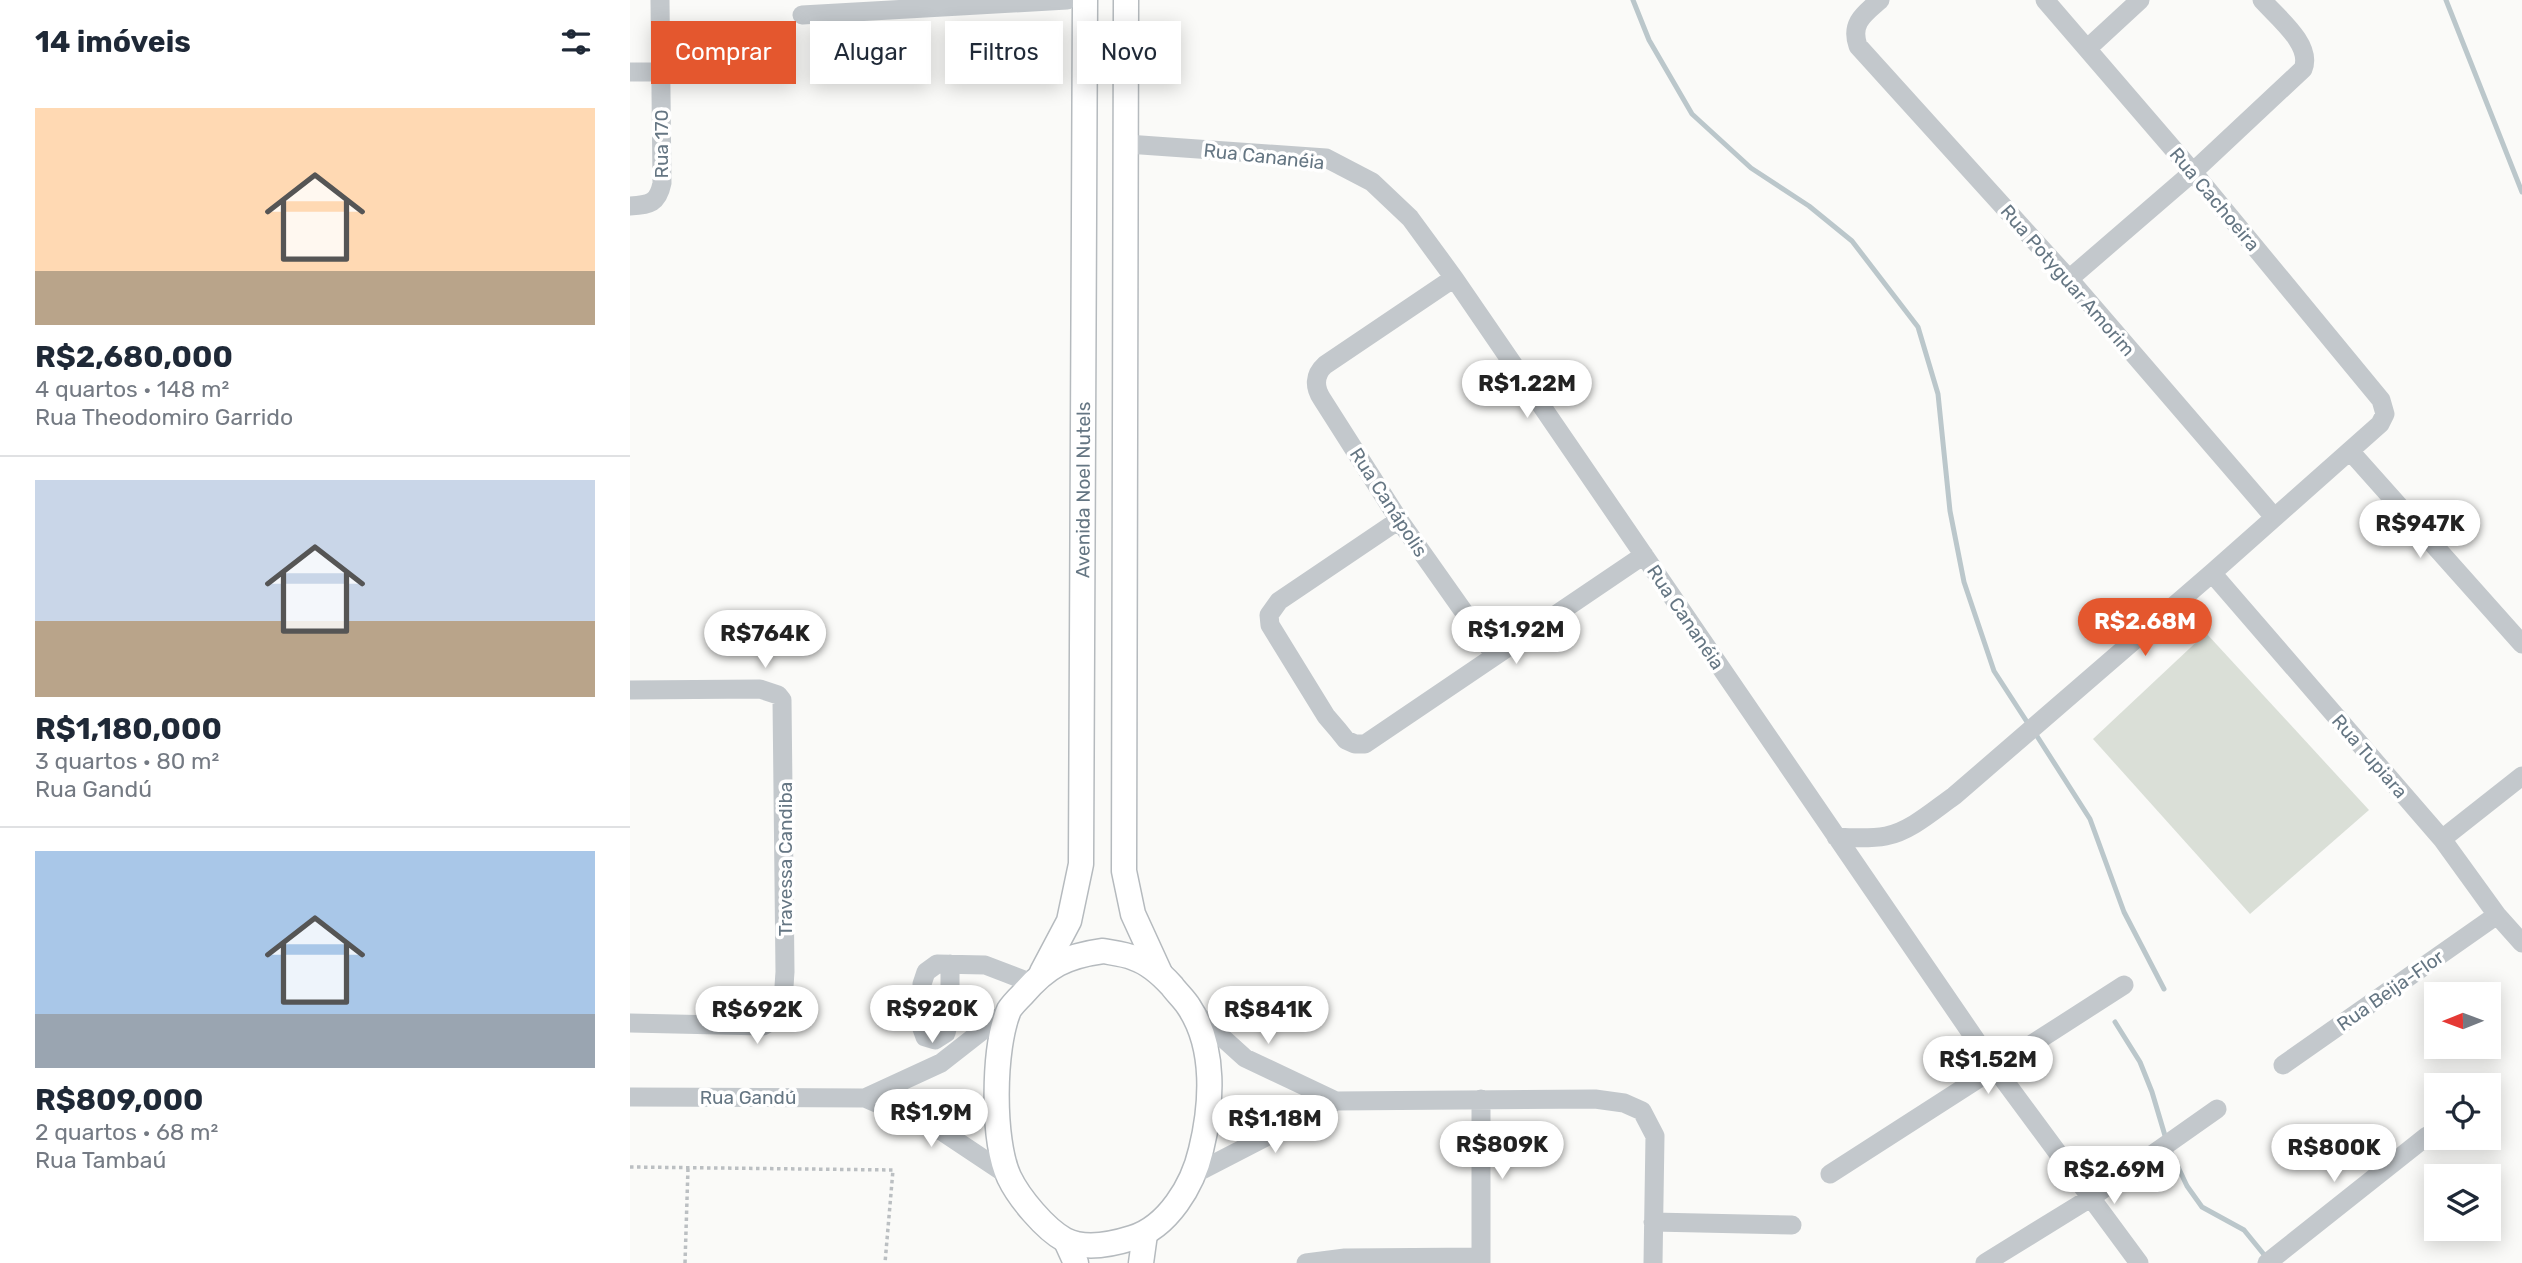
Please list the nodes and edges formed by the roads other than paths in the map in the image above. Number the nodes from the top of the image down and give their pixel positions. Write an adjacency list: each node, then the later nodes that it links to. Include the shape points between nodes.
1 (660, 0): 10 (street, Rua 170)
2 (1067, 0): 9 (street)
3 (1085, 0): 35 (main road, Avenida Noel Nutels, via 1081,864 1069,921)
4 (1126, 0): 15 (main road)
5 (1880, 0): 19 (street, Rua Potyguar Amorim, via 1858,20 1858,46)
6 (2045, 0): 11 (street, Rua Cachoeira)
7 (2140, 0): 11 (street)
8 (2262, 0): 16 (street, via 2297,40 2304,52 2303,69)
9 (802, 15)
10 (660, 21)
11 (2088, 48): 16 (street, Rua Cachoeira)
12 (630, 72): 13 (street)
13 (651, 72)
14 (660, 84): 17 (street, Rua 170, via 660,194 654,202)
15 (1127, 144): 18 (street, Rua Cananéia, via 1326,158 1372,182 1410,218); 34 (main road, via 1124,871 1133,914)
16 (2193, 172): 19 (street); 20 (street, Rua Cachoeira, via 2381,400 2385,414 2380,424)
17 (630, 206)
18 (1454, 278): 22 (street, Rua Canápolis, via 1346,351 1316,378 1318,393); 23 (street, Rua Cananéia)
19 (2069, 279): 21 (street, Rua Potyguar Amorim)
20 (2350, 451): 21 (street); 25 (street)
21 (2274, 517): 24 (street)
22 (1399, 520): 26 (street, Rua Canápolis); 26 (street, via 1279,601 1269,615 1270,625 1326,716 1346,740 1365,744)
23 (1644, 555): 26 (street); 29 (street, Rua Cananéia)
24 (2212, 573): 29 (street, via 1954,796 1888,836); 30 (street, Rua Tupiara)
25 (2522, 644)
26 (1495, 656)
27 (630, 690): 39 (street, Travessa Candiba, via 742,688 778,695 784,706 785,972 780,1015 763,1026)
28 (2522, 776): 30 (street)
29 (1836, 837): 41 (street, Rua Cananéia)
30 (2442, 839): 31 (street, Rua Tupiara)
31 (2497, 915): 32 (street, Rua Tupiara); 40 (street, Rua Beija-Flor)
32 (2522, 943)
33 (950, 964): 35 (street, via 985,965)
34 (1160, 973): 35 (main road, via 1136,958 1104,951 1079,954); 37 (main road)
35 (1037, 977): 38 (main road)
36 (2124, 985): 41 (street)
37 (1190, 1007): 45 (street, via 1245,1058); 48 (main road, via 1208,1062 1209,1099)
38 (1010, 1009): 43 (street, Rua Gandú, via 941,1063); 50 (main road, via 997,1061 998,1128)
39 (630, 1023)
40 (2283, 1065)
41 (1995, 1068): 49 (street); 51 (street, Rua Cananéia)
42 (630, 1097): 43 (street, Rua Gandú)
43 (865, 1098): 50 (street, Rua Gandú, via 943,1132)
44 (1481, 1099): 45 (street); 52 (street, via 1595,1099 1642,1111 1655,1136); 56 (street)
45 (1336, 1101): 48 (street)
46 (2217, 1110): 51 (street)
47 (2424, 1138): 62 (street)
48 (1196, 1173): 54 (main road, via 1178,1203)
49 (1830, 1174)
50 (1009, 1176): 55 (main road, via 1035,1214)
51 (2092, 1197): 60 (street); 61 (street, Rua Cananéia)
52 (1653, 1222): 53 (street); 59 (street)
53 (1792, 1225)
54 (1145, 1234): 55 (main road); 57 (main road)
55 (1071, 1252)
56 (1481, 1260): 58 (street, via 1345,1258)
57 (1141, 1263)
58 (1306, 1263)
59 (1653, 1263)
60 (1985, 1263)
61 (2139, 1263)
62 (2267, 1263)

